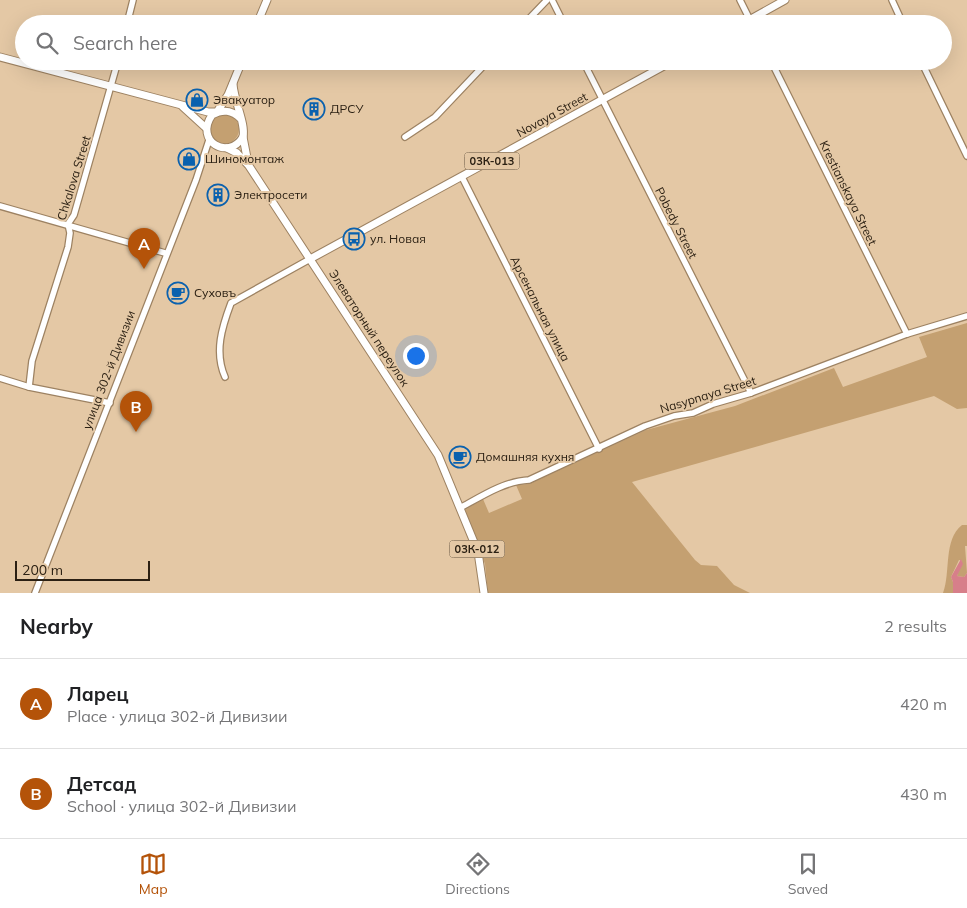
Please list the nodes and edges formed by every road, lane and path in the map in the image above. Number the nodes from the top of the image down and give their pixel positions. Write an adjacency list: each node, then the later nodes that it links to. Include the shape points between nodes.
1 (134, 0): 8 (street)
2 (266, 0): 9 (main road)
3 (547, 0): 10 (street)
4 (552, 0): 11 (street)
5 (740, 0): 12 (street)
6 (786, 0): 13 (main road)
7 (892, 0): 14 (street)
8 (130, 15)
9 (260, 15)
10 (533, 15)
11 (560, 15)
12 (748, 15)
13 (762, 15)
14 (899, 15)
15 (0, 57): 16 (main road)
16 (15, 61)
17 (47, 70): 26 (main road)
18 (116, 70): 26 (street, Chkalova Street)
19 (238, 70): 25 (main road)
20 (479, 70): 33 (street, via 435,117)
21 (588, 70): 27 (street, Pobedy Street)
22 (658, 70): 27 (main road, Novaya Street / 03К-013)
23 (775, 70): 46 (street, Krestianskaya Street)
24 (925, 70): 38 (street)
25 (233, 84): 29 (main road); 30 (main road)
26 (111, 88): 28 (main road); 42 (street, Chkalova Street, via 74,215)
27 (603, 100): 40 (main road, Novaya Street / 03К-013); 50 (street, Pobedy Street)
28 (179, 104): 29 (main road); 31 (main road)
29 (218, 112): 30 (main road, via 232,111); 31 (main road, via 212,115)
30 (241, 118): 32 (main road)
31 (206, 128): 34 (main road)
32 (243, 137): 36 (main road); 39 (main road, Элеваторный переулок)
33 (405, 138)
34 (209, 140): 35 (main road); 37 (street, улица 302-й Дивизии)
35 (215, 145): 36 (main road); 37 (street, улица 302-й Дивизии)
36 (227, 148): 39 (main road, Элеваторный переулок)
37 (205, 155): 43 (street, улица 302-й Дивизии)
38 (967, 156)
39 (249, 166): 44 (main road, Элеваторный переулок / 03К-012)
40 (462, 177): 44 (main road, Novaya Street / 03К-013); 52 (street, Арсенальная улица)
41 (0, 206): 42 (street)
42 (68, 224): 43 (street); 49 (street, Chkalova Street, via 68,247 32,361)
43 (165, 254): 51 (street, улица 302-й Дивизии)
44 (310, 259): 47 (street, via 231,303 220,335 222,369); 53 (main road, Элеваторный переулок / 03К-012, via 432,445)
45 (967, 316): 46 (street, Nasypnaya Street)
46 (907, 334): 50 (street, Nasypnaya Street)
47 (226, 377)
48 (0, 378): 49 (street)
49 (28, 387): 51 (street)
50 (750, 393): 52 (street, Nasypnaya Street, via 645,426)
51 (110, 403): 54 (street, улица 302-й Дивизии)
52 (599, 449): 53 (street, Nasypnaya Street, via 530,480 517,481 491,492)
53 (460, 508): 55 (main road, 03К-012, via 481,563)
54 (35, 593)
55 (484, 593)

